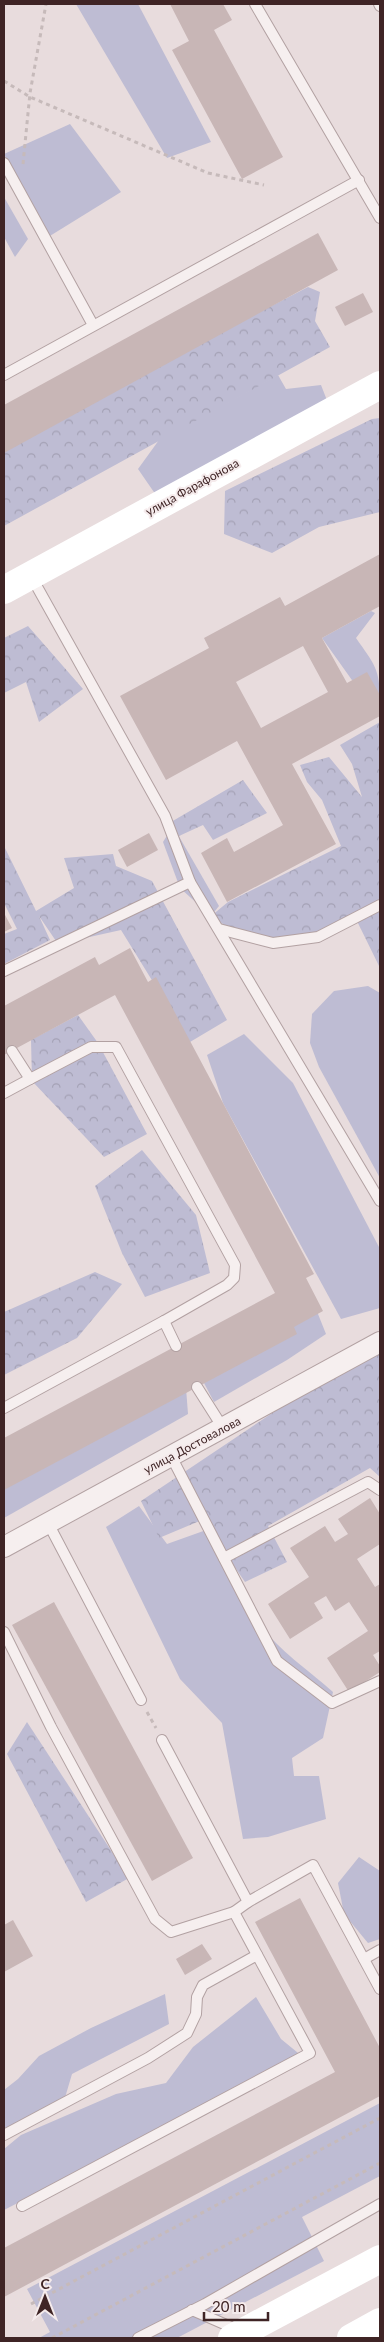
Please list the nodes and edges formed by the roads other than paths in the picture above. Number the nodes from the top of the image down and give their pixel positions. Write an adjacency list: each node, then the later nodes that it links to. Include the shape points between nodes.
1 (255, 4): 3 (lane)
2 (4, 163): 5 (lane)
3 (359, 180): 4 (lane); 5 (lane)
4 (380, 217)
5 (94, 326): 6 (lane)
6 (4, 375)
7 (380, 385): 8 (street, улица Фарафонова)
8 (31, 575): 9 (street, улица Фарафонова); 10 (lane, via 165,816)
9 (4, 590)
10 (190, 882): 12 (lane); 13 (lane)
11 (380, 905): 12 (lane, via 318,937 273,943)
12 (219, 929): 17 (lane)
13 (4, 972)
14 (12, 1051): 15 (lane)
15 (30, 1079): 16 (lane); 18 (lane, via 91,1047 116,1047 235,1265 234,1278 228,1285)
16 (4, 1093)
17 (380, 1201)
18 (164, 1321): 20 (lane); 22 (lane)
19 (380, 1342): 23 (street, улица Достовалова)
20 (176, 1346)
21 (197, 1387): 23 (lane)
22 (4, 1408)
23 (223, 1428): 24 (street, улица Достовалова)
24 (171, 1456): 26 (street, улица Достовалова); 28 (lane)
25 (380, 1490): 28 (lane, via 368,1482)
26 (48, 1523): 27 (street, улица Достовалова); 31 (lane)
27 (4, 1547)
28 (224, 1558): 30 (lane, via 277,1661 332,1703)
29 (4, 1632): 34 (lane, via 51,1727 155,1919 171,1932)
30 (380, 1680)
31 (141, 1700)
32 (162, 1740): 33 (lane)
33 (248, 1902): 34 (lane); 37 (lane, via 313,1864)
34 (234, 1912): 36 (lane)
35 (380, 1950): 37 (lane)
36 (257, 1955): 39 (lane, via 203,1985 197,1997 196,2014 187,2033 148,2058); 41 (lane, via 310,2053)
37 (364, 1959): 38 (lane)
38 (380, 1989)
39 (4, 2135)
40 (380, 2204): 43 (lane)
41 (22, 2206)
42 (380, 2259): 45 (street)
43 (192, 2310): 45 (lane); 46 (lane)
44 (380, 2322): 47 (street)
45 (246, 2334)
46 (138, 2338)
47 (351, 2338)

